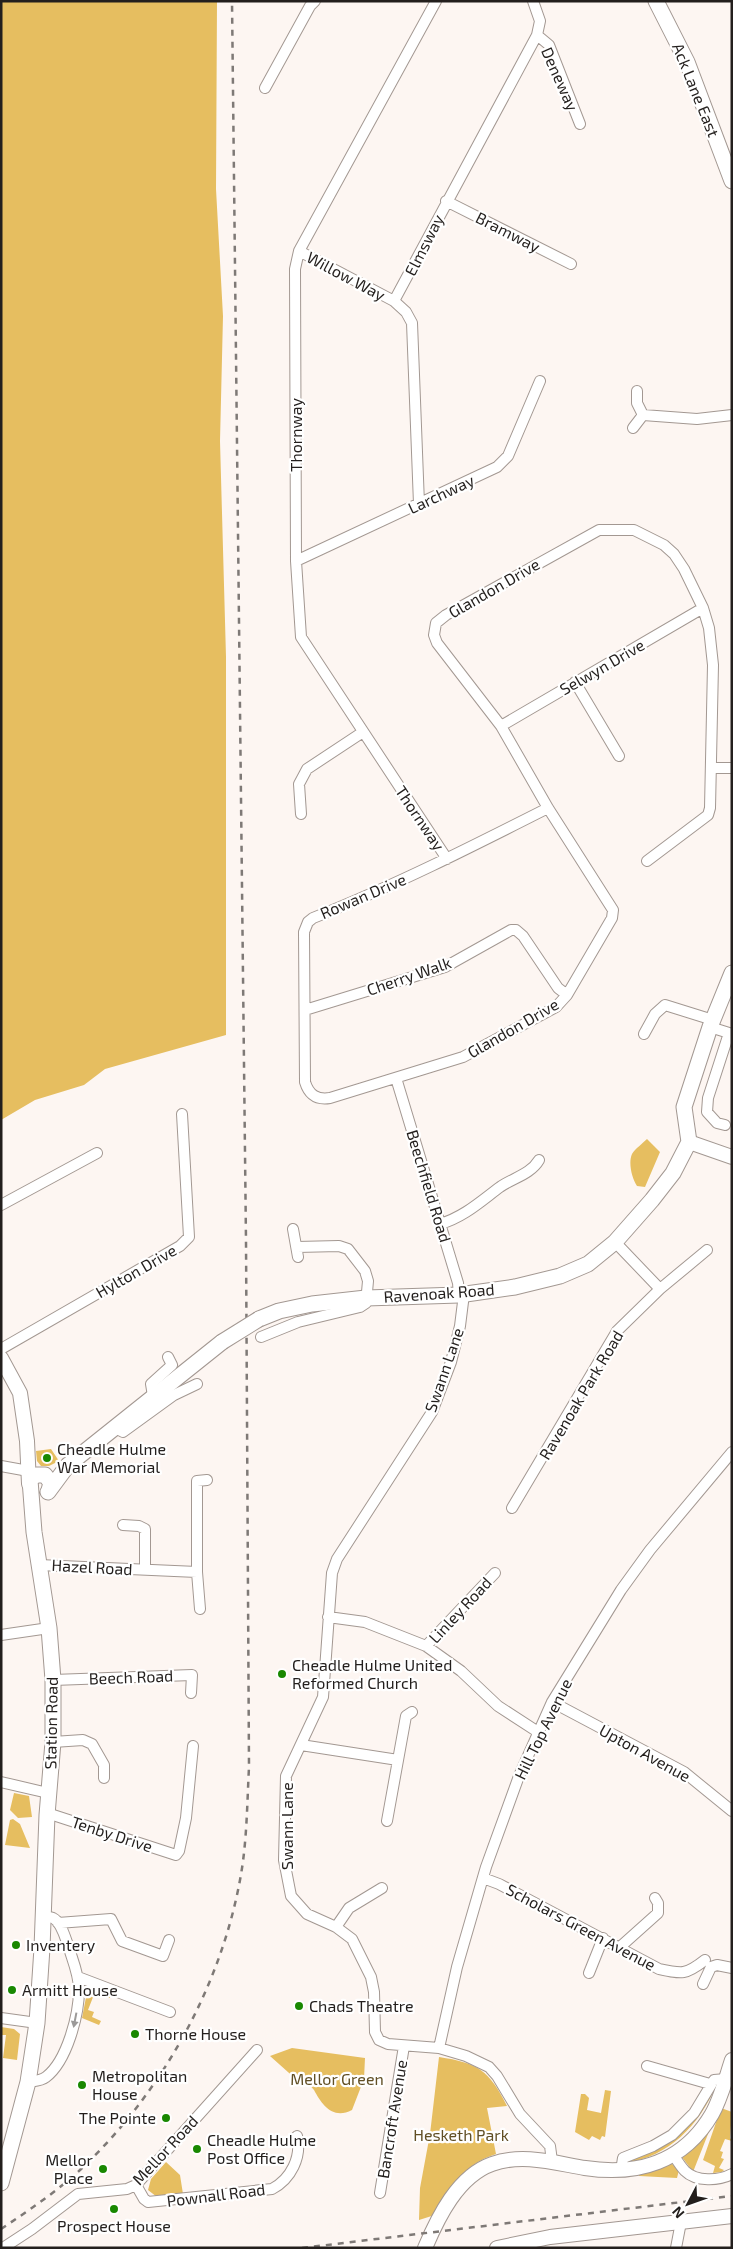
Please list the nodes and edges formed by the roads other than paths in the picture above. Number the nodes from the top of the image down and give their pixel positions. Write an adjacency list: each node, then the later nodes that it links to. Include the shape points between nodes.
1 (315, 1): 6 (street)
2 (436, 1): 10 (street, Thornway)
3 (533, 1): 5 (street, Elmsway, via 540,21)
4 (656, 1): 8 (main road, Ack Lane East, via 687,62)
5 (537, 35): 7 (street, Deneway, via 549,45); 9 (street, Elmsway)
6 (265, 88)
7 (580, 124)
8 (732, 182)
9 (446, 201): 11 (street, Bramway); 12 (street, Elmsway)
10 (299, 250): 12 (street, Willow Way); 19 (street, Thornway, via 295,269)
11 (571, 264)
12 (394, 301): 18 (street, via 406,312 412,324)
13 (540, 381): 18 (street, Larchway, via 504,462)
14 (637, 391): 15 (street, via 637,403)
15 (643, 415): 16 (street, via 697,418); 17 (street)
16 (732, 415)
17 (633, 428)
18 (419, 504): 19 (street, Larchway)
19 (296, 561): 23 (street, Thornway, via 301,637)
20 (703, 608): 21 (street, Selwyn Drive); 22 (street, Glandon Drive, via 674,554 649,536 634,530 618,529 599,530 584,537 446,615 436,623 434,635 437,643); 25 (street, Glandon Drive, via 713,665)
21 (575, 682): 22 (street, Selwyn Drive); 24 (street)
22 (501, 726): 27 (street, Glandon Drive)
23 (363, 732): 28 (street, via 307,769 299,784); 29 (street, Thornway)
24 (618, 756)
25 (711, 768): 26 (street); 30 (street, Glandon Drive, via 708,815)
26 (732, 768)
27 (548, 808): 29 (street, Rowan Drive); 32 (street, Glandon Drive, via 613,910 609,926)
28 (301, 814)
29 (448, 859): 33 (street, Rowan Drive, via 308,922 304,932)
30 (647, 861)
31 (732, 973): 34 (main road)
32 (567, 994): 33 (street, Cherry Walk, via 558,988 523,936 511,930 445,967); 37 (street, Glandon Drive, via 556,1007 463,1056)
33 (305, 1010): 37 (street, Rowan Drive, via 305,1082 313,1095 321,1100)
34 (712, 1023): 35 (street, via 665,1005 655,1014); 36 (street); 40 (main road, via 684,1107)
35 (644, 1034)
36 (730, 1034): 39 (street, via 708,1098 707,1112 717,1123)
37 (396, 1078): 45 (street, Beechfield Road)
38 (182, 1114): 53 (street, Hylton Drive, via 189,1237 180,1246)
39 (725, 1125)
40 (689, 1142): 42 (main road); 47 (main road, Ravenoak Road, via 673,1173)
41 (97, 1153): 44 (street)
42 (732, 1157)
43 (539, 1160): 45 (street, via 531,1174 500,1187 474,1208)
44 (1, 1205)
45 (440, 1224): 50 (street, Beechfield Road)
46 (292, 1229): 51 (street, via 297,1252 339,1246 348,1250 365,1271 368,1281)
47 (616, 1242): 49 (street); 50 (main road, Ravenoak Road, via 588,1264 560,1276)
48 (706, 1250): 49 (street, Ravenoak Park Road)
49 (660, 1289): 63 (street, Ravenoak Park Road, via 617,1331)
50 (462, 1295): 51 (main road, Ravenoak Road); 70 (street, Swann Lane, via 460,1326 451,1362 432,1412 337,1559 332,1573)
51 (366, 1298): 52 (street, via 366,1303 360,1307 298,1322); 57 (main road, Ravenoak Road, bridge, via 312,1304 259,1319 222,1342)
52 (261, 1337)
53 (1, 1349)
54 (168, 1357): 57 (street, via 172,1365 151,1384)
55 (1, 1358): 62 (main road, via 20,1393 27,1441)
56 (197, 1384): 58 (street, via 174,1395 123,1432)
57 (153, 1396): 58 (main road, Ravenoak Road)
58 (113, 1427): 62 (main road, Ravenoak Road, via 68,1465)
59 (732, 1452): 76 (street, Hill Top Avenue, via 650,1550 616,1598)
60 (1, 1466): 62 (street, via 23,1470)
61 (207, 1480): 67 (street, via 197,1481)
62 (38, 1483): 65 (main road, Station Road, via 34,1532)
63 (512, 1508)
64 (122, 1525): 66 (street, Hazel Road, via 145,1529)
65 (39, 1565): 66 (street, Hazel Road); 71 (main road, Station Road)
66 (145, 1570): 67 (street, Hazel Road)
67 (197, 1572): 69 (street)
68 (495, 1573): 73 (street, Linley Road)
69 (200, 1609)
70 (328, 1617): 73 (street, via 365,1622); 80 (street, Swann Lane, via 323,1697)
71 (49, 1628): 72 (street); 74 (main road, Station Road)
72 (1, 1635)
73 (426, 1646): 78 (street, via 498,1706)
74 (53, 1680): 75 (street, Beech Road, via 192,1675); 79 (main road, Station Road)
75 (191, 1693)
76 (552, 1702): 78 (street, Hill Top Avenue); 86 (street, Upton Avenue, via 684,1772)
77 (412, 1712): 82 (street, via 406,1716)
78 (538, 1732): 89 (street, Hill Top Avenue)
79 (53, 1742): 83 (street, via 82,1740 92,1744 104,1765); 85 (main road, Station Road)
80 (301, 1745): 82 (street); 94 (street, Swann Lane, via 286,1776 284,1860 291,1896 307,1914)
81 (193, 1746): 87 (street, Tenby Drive, via 186,1818 176,1858)
82 (398, 1760): 88 (street)
83 (104, 1778)
84 (1, 1782): 85 (street)
85 (48, 1793): 87 (main road, Station Road)
86 (732, 1811)
87 (47, 1813): 92 (main road, Station Road)
88 (387, 1821)
89 (483, 1878): 95 (street, Scholars Green Avenue); 107 (street, Hill Top Avenue, via 457,1967)
90 (382, 1888): 94 (street, via 348,1908)
91 (655, 1898): 97 (street, via 658,1913)
92 (42, 1916): 93 (street, via 53,1918); 105 (main road, Station Road)
93 (58, 1923): 96 (street, via 111,1919 122,1941 163,1956); 101 (street)
94 (336, 1927): 106 (street, Swann Lane, via 352,1939 371,1977 376,2037 383,2043)
95 (603, 1938): 97 (street, Scholars Green Avenue); 100 (street)
96 (169, 1940)
97 (620, 1947): 98 (street, Scholars Green Avenue, via 659,1968 681,1973 692,1970)
98 (705, 1960)
99 (732, 1968): 102 (street, via 711,1967)
100 (589, 1973)
101 (78, 1977): 103 (street); 112 (street, one-way to 112, via 75,2025 64,2051 46,2077)
102 (703, 1984)
103 (170, 2012)
104 (1, 2018): 105 (street)
105 (37, 2023): 112 (main road, Station Road)
106 (404, 2046): 107 (street, Swann Lane); 121 (street, Bancroft Avenue)
107 (439, 2048): 116 (street, Swann Lane, via 489,2067 520,2114 550,2146)
108 (257, 2050): 120 (street, Mellor Road)
109 (732, 2060): 111 (main road)
110 (647, 2066): 113 (street)
111 (726, 2079): 113 (street, via 719,2078); 115 (main road, via 713,2113 701,2130)
112 (28, 2082): 119 (main road, Station Road)
113 (710, 2084): 117 (street, via 702,2102 684,2124 664,2140 623,2158)
114 (297, 2136): 120 (street, Pownall Road, via 300,2148 291,2172 272,2189 148,2202)
115 (673, 2155): 117 (main road, via 645,2167); 118 (street, via 686,2172 698,2178)
116 (552, 2161): 117 (main road); 126 (main road, via 523,2159 482,2168 459,2188 435,2225)
117 (621, 2171)
118 (732, 2174)
119 (1, 2183)
120 (136, 2184): 125 (street, Mellor Road, via 127,2189 78,2194)
121 (380, 2193)
122 (732, 2216): 123 (main road)
123 (682, 2222): 124 (main road); 128 (street)
124 (550, 2242): 127 (main road)
125 (3, 2248)
126 (425, 2248)
127 (497, 2248)
128 (676, 2248)

